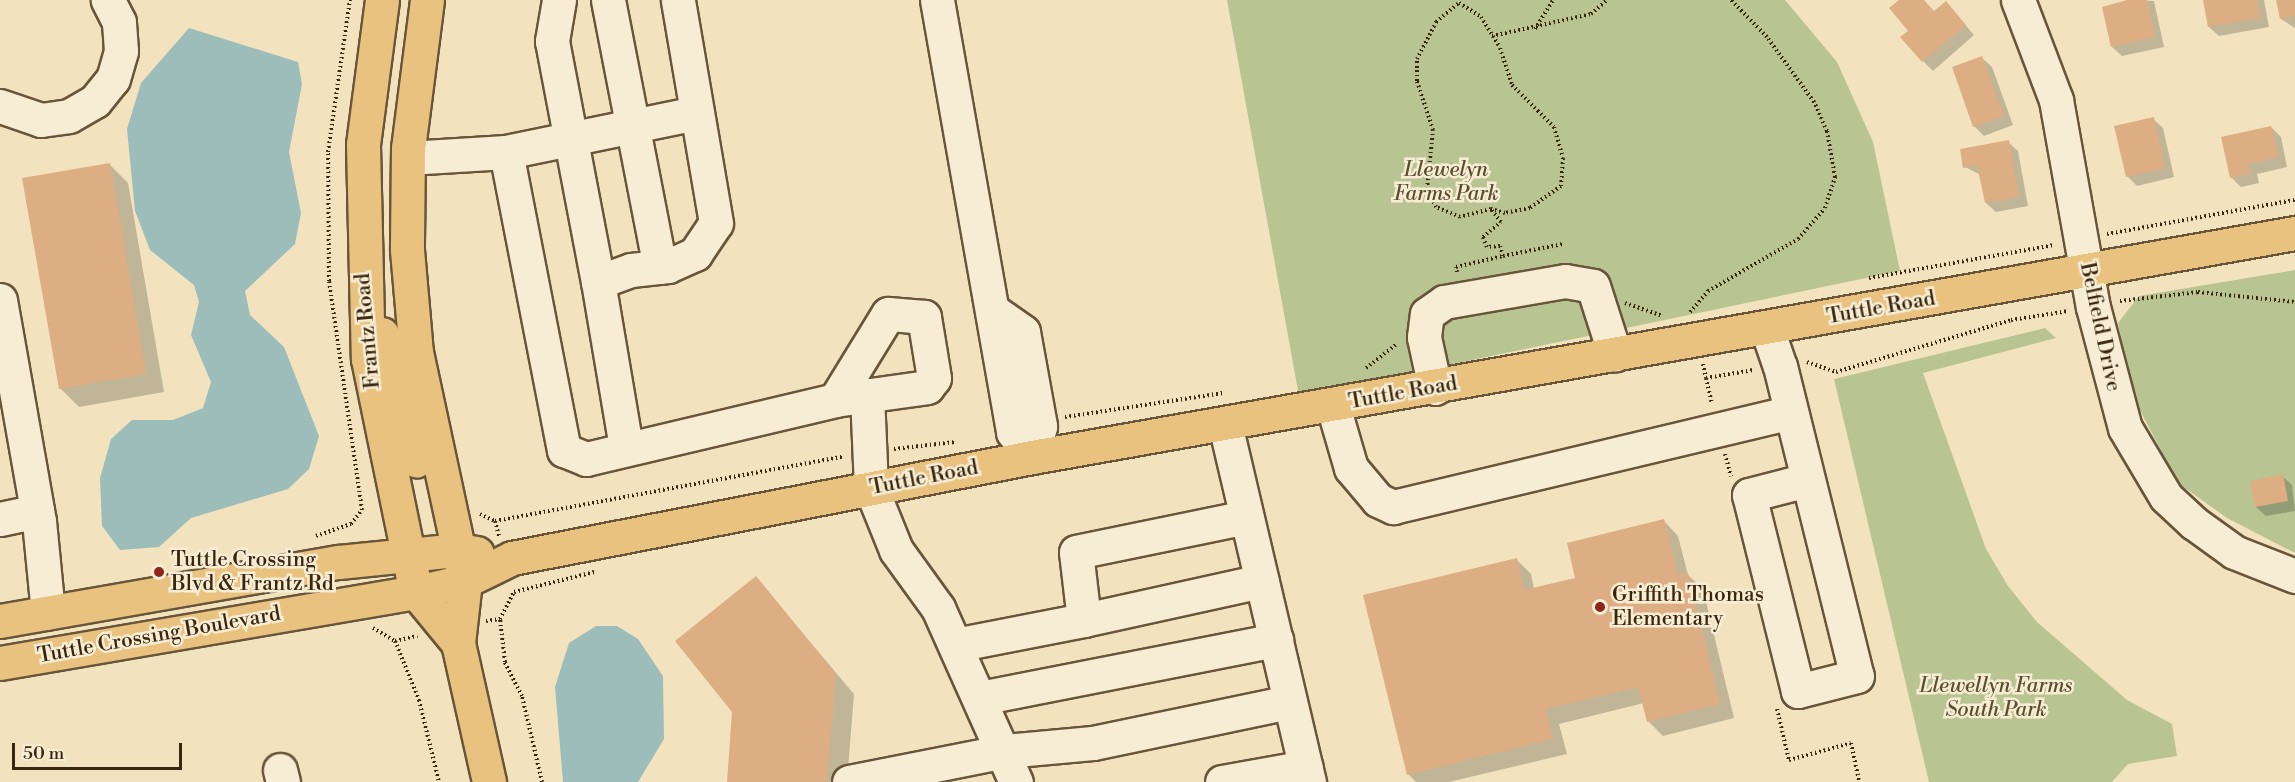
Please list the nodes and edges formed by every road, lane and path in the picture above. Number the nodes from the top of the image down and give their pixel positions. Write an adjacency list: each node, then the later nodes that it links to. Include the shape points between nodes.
1 (108, 0): 15 (street, via 119,22 122,51 113,79 95,101 69,116 48,120)
2 (350, 0): 51 (path, via 328,152 329,281)
3 (382, 0): 28 (main road, Frantz Road, via 363,145)
4 (427, 0): 20 (main road)
5 (559, 0): 18 (street, via 552,41)
6 (608, 0): 17 (street)
7 (678, 0): 16 (street)
8 (937, 0): 48 (street, via 1013,432)
9 (1553, 0): 13 (path)
10 (1607, 0): 13 (path, via 1591,14)
11 (2018, 0): 26 (street, Belfield Drive, via 2055,100)
12 (1459, 1): 14 (path, via 1481,17); 22 (path, via 1436,22 1417,59 1417,81 1433,130 1427,189 1436,207 1460,217)
13 (1535, 30): 14 (path)
14 (1492, 36): 22 (path, via 1512,85 1554,128 1563,158 1561,186 1530,208 1506,213)
15 (0, 106)
16 (696, 113): 17 (street); 27 (street, via 716,224 695,254)
17 (632, 126): 18 (street); 27 (street)
18 (571, 139): 19 (street); 30 (street)
19 (506, 152): 20 (street); 46 (street, via 562,446 586,459)
20 (408, 158): 57 (main road, via 407,250 417,352)
21 (2295, 200): 26 (path)
22 (1491, 209): 25 (path, via 1501,222 1483,237 1487,247 1500,246)
23 (2295, 233): 26 (main road, Tuttle Road)
24 (1563, 244): 25 (path)
25 (1503, 256): 31 (path, via 1456,267)
26 (2085, 256): 29 (path); 34 (street, Belfield Drive); 36 (main road, Tuttle Road)
27 (660, 267): 30 (street)
28 (362, 272): 51 (main road, Frantz Road); 57 (main road)
29 (1859, 280)
30 (598, 282): 46 (street)
31 (1462, 299): 37 (street, via 1565,280 1593,286); 39 (street, via 1427,314 1424,336)
32 (0, 300): 53 (street)
33 (2295, 302): 34 (path, via 2198,292)
34 (2093, 307): 38 (path, via 2011,320 1836,372 1803,361); 60 (street, Belfield Drive, via 2125,428 2166,497 2234,552)
35 (1699, 325): 36 (main road, Tuttle Road); 37 (main road, Tuttle Road); 38 (path, via 1706,378)
36 (1767, 328): 38 (street)
37 (1615, 355): 39 (main road, Tuttle Road)
38 (1780, 366): 43 (street)
39 (1435, 388): 42 (main road, Tuttle Road)
40 (867, 396): 41 (street); 41 (street, via 927,387 934,378 924,317 888,314); 47 (street)
41 (835, 400): 46 (street)
42 (1333, 406): 43 (street, via 1351,468 1378,500 1392,507); 44 (main road, Tuttle Road)
43 (1791, 412): 49 (street)
44 (1225, 424): 48 (main road, Tuttle Road); 54 (street)
45 (961, 441): 47 (path)
46 (626, 447)
47 (874, 452): 50 (street); 52 (path, via 495,521)
48 (1032, 457): 50 (main road, Tuttle Road)
49 (1807, 480): 72 (street, via 1749,495); 72 (street, via 1857,676)
50 (871, 488): 59 (main road, Tuttle Road); 70 (street, via 896,550 938,608)
51 (378, 503): 56 (path, via 351,524); 58 (main road, Frantz Road)
52 (475, 508)
53 (37, 511): 55 (street); 64 (street)
54 (1246, 517): 62 (street); 65 (street, via 1076,552)
55 (0, 519)
56 (309, 538)
57 (450, 550): 58 (main road, Tuttle Crossing Boulevard); 59 (main road, Tuttle Crossing Boulevard); 61 (main road)
58 (406, 555): 63 (main road, Frantz Road); 64 (main road, Tuttle Crossing Boulevard)
59 (512, 558): 61 (main road, Tuttle Crossing Boulevard)
60 (2295, 576)
61 (465, 581): 63 (main road, Tuttle Crossing Boulevard); 69 (main road, Frantz Road)
62 (1262, 581): 65 (street); 68 (street)
63 (416, 592): 69 (main road, Frantz Road); 71 (main road, Tuttle Crossing Boulevard)
64 (48, 613): 66 (main road, Tuttle Crossing Boulevard)
65 (1084, 620): 70 (street)
66 (0, 621)
67 (363, 625): 79 (path, via 385,631 395,641 418,700)
68 (1276, 640): 73 (street); 74 (street)
69 (458, 644): 80 (main road, Frantz Road)
70 (956, 645): 73 (street)
71 (0, 663)
72 (1798, 691): 84 (path, via 1775,701 1789,760 1851,742)
73 (980, 698): 75 (street)
74 (1290, 702): 75 (street, via 1093,742); 77 (street)
75 (1005, 751): 76 (street); 82 (street)
76 (946, 772): 78 (street)
77 (1308, 774): 83 (street)
78 (887, 778): 81 (street)
79 (439, 782)
80 (489, 782)
81 (849, 782)
82 (1016, 782)
83 (1222, 782)
84 (1859, 782)

